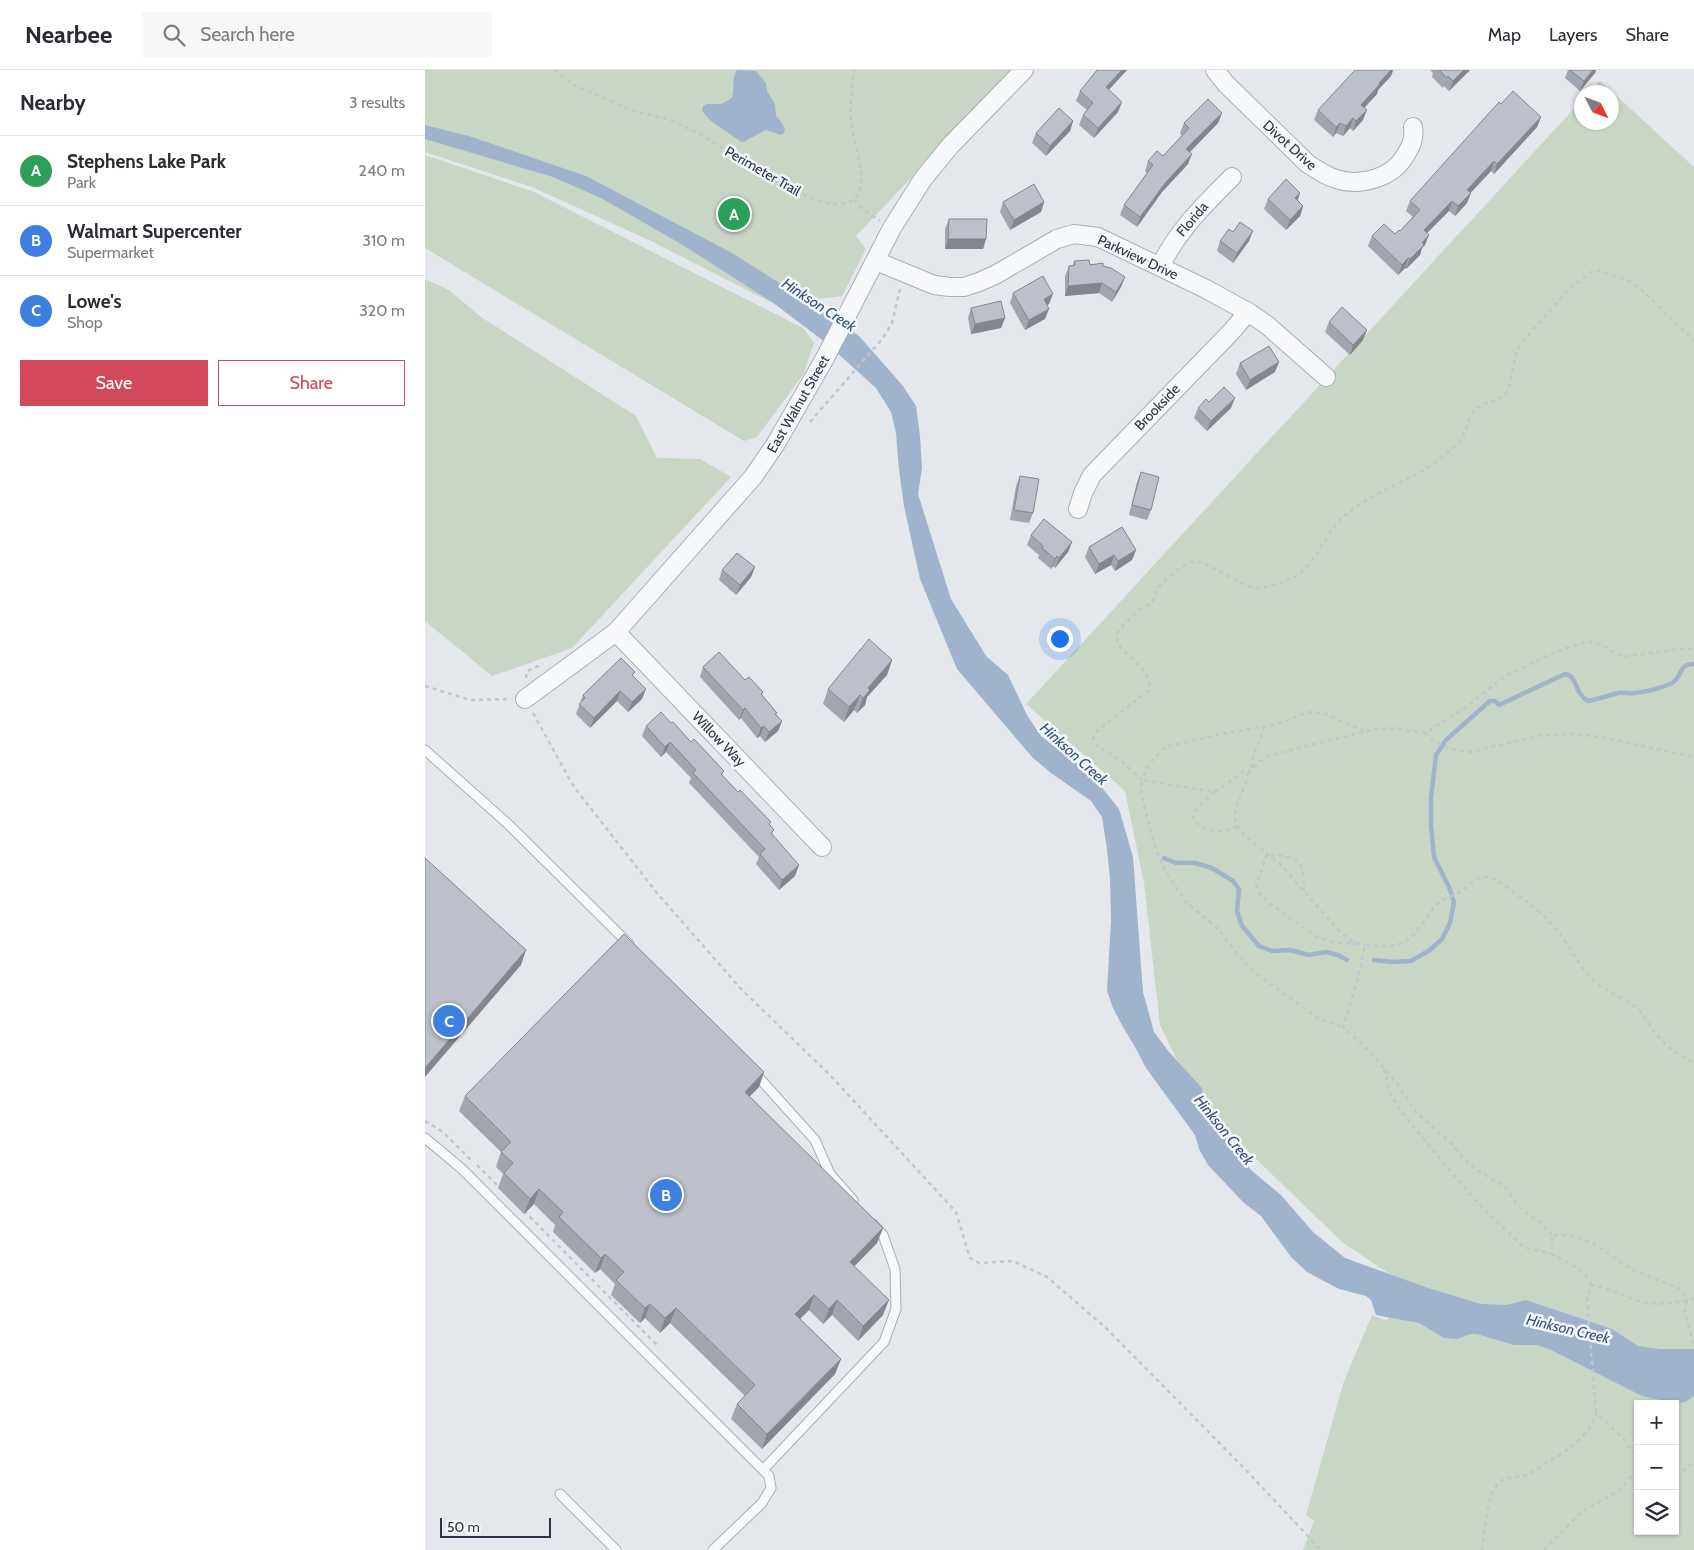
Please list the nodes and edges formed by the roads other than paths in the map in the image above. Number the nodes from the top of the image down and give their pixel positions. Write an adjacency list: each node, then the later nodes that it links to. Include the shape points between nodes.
1 (1023, 70): 5 (street, East Walnut Street, via 923,178)
2 (1215, 70): 3 (street, Divot Drive, via 1225,84 1308,164 1337,180 1371,180 1388,173 1403,159 1413,143)
3 (1413, 127)
4 (1231, 177): 6 (street, Florida, via 1183,229)
5 (876, 261): 6 (street, Parkview Drive, via 935,285 964,286 979,282 1057,239 1075,234 1098,237); 10 (street, East Walnut Street, via 825,358 753,477)
6 (1160, 267): 7 (street, Parkview Drive)
7 (1248, 312): 8 (street, Parkview Drive); 9 (street, Brookside, via 1092,475)
8 (1326, 377)
9 (1078, 509)
10 (616, 632): 11 (street, East Walnut Street); 13 (street, Willow Way)
11 (525, 699)
12 (425, 750): 14 (lane, via 509,826)
13 (822, 847)
14 (634, 950)
15 (748, 1066): 17 (lane, via 815,1140 830,1174 883,1235 895,1269 896,1309 884,1342)
16 (425, 1138): 17 (lane, via 462,1169)
17 (763, 1470): 20 (lane, via 771,1482 767,1496)
18 (560, 1494): 19 (lane)
19 (616, 1550)
20 (713, 1550)

